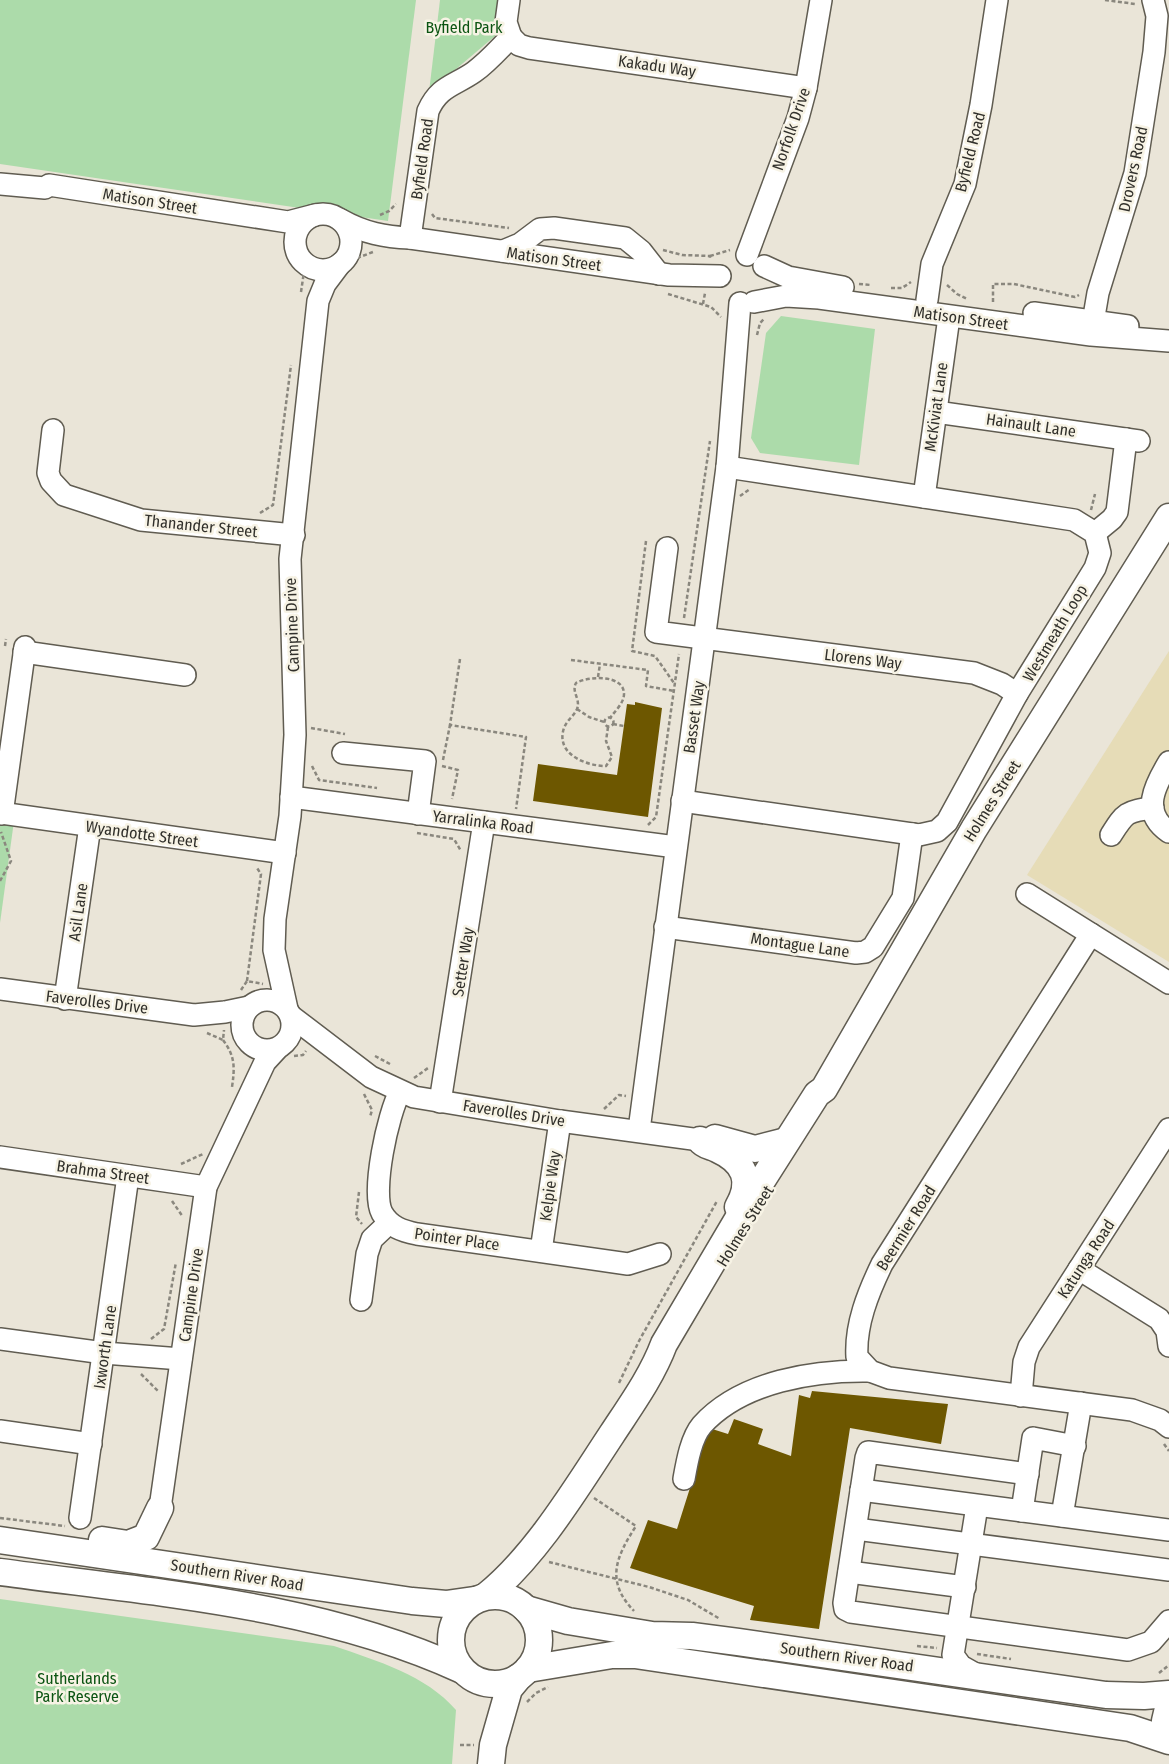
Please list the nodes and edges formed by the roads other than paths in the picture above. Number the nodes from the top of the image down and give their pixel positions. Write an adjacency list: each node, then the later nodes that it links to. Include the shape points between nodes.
1 (509, 0): 5 (street, via 506,22)
2 (821, 0): 7 (street, Norfolk Drive)
3 (997, 0): 23 (street, Byfield Road, via 965,184 932,264)
4 (1144, 2): 6 (street, Drovers Road, via 1156,16)
5 (511, 37): 7 (street, Kakadu Way, via 529,48); 14 (street, Byfield Road, via 475,71 433,98 428,111)
6 (1161, 54): 26 (street, Drovers Road, via 1135,173 1098,293)
7 (806, 88): 17 (street, Norfolk Drive)
8 (0, 172): 10 (street, Matison Street, via 46,181)
9 (0, 184): 10 (street, Matison Street)
10 (49, 186): 12 (street, Matison Street)
11 (315, 215): 12 (street, Matison Street, via 288,222); 13 (street); 18 (street, via 307,219 296,234)
12 (252, 217): 18 (street, Matison Street, via 273,227 289,240)
13 (341, 220): 15 (street, Matison Street); 19 (street, via 350,236)
14 (410, 238): 15 (street, Matison Street); 16 (street, Matison Street)
15 (384, 245): 19 (street, Matison Street, via 362,248)
16 (503, 251): 21 (street, Matison Street); 21 (street, via 520,244 540,229 624,238 641,251)
17 (748, 256): 20 (street, via 730,259); 23 (street, Matison Street, via 788,278); 24 (street, via 768,274 766,290)
18 (301, 259): 19 (street, via 317,269 327,269); 22 (street, Campine Drive, via 312,277)
19 (346, 261): 22 (street, Campine Drive)
20 (713, 269): 21 (street, Matison Street); 24 (street, via 728,297)
21 (661, 283)
22 (310, 297): 35 (street, Campine Drive)
23 (927, 300): 26 (street, Matison Street, via 990,304)
24 (753, 308): 25 (street, Matison Street, via 786,296); 31 (street, Basset Way)
25 (949, 317): 26 (street, Matison Street); 29 (street, McKiviat Lane)
26 (1092, 327): 27 (street, Matison Street); 28 (street, Matison Street)
27 (1169, 330)
28 (1169, 340)
29 (936, 412): 32 (street, McKiviat Lane); 34 (street, Hainault Lane, via 1133,440 1117,512)
30 (53, 430): 35 (street, Thanander Street, via 48,473 64,495 141,520)
31 (727, 467): 32 (street); 37 (street, Basset Way)
32 (924, 498): 34 (street, via 1074,520)
33 (1169, 517): 68 (main road, Holmes Street, via 974,830)
34 (1095, 533): 39 (street, Westmeath Loop, via 1100,553 1095,568)
35 (294, 535): 42 (street, Campine Drive, via 290,559 295,735)
36 (667, 548): 37 (street, Llorens Way, via 656,632)
37 (705, 638): 39 (street, Llorens Way, via 974,673); 43 (street, Basset Way)
38 (185, 675): 46 (street, via 25,650)
39 (1017, 694): 50 (street, Westmeath Loop, via 947,822 931,834)
40 (343, 753): 45 (street, via 425,762)
41 (1169, 762): 44 (street, via 1152,794)
42 (291, 797): 45 (street, Yarralinka Road); 53 (street, Campine Drive)
43 (682, 801): 50 (street, Westmeath Loop); 52 (street, Basset Way)
44 (1153, 808): 49 (street, via 1156,820); 51 (street, via 1130,811)
45 (418, 814): 47 (street, Yarralinka Road)
46 (1, 819): 48 (street, Wyandotte Street)
47 (484, 822): 52 (street, Yarralinka Road); 70 (street, Setter Way)
48 (90, 826): 53 (street, Wyandotte Street); 60 (street, Asil Lane)
49 (1169, 832)
50 (912, 834): 55 (street, Montague Lane, via 903,898 876,942 866,952)
51 (1111, 835)
52 (676, 847): 55 (street, Basset Way)
53 (284, 854): 57 (street, Campine Drive)
54 (1027, 894): 56 (street)
55 (665, 927): 73 (street, Basset Way)
56 (1091, 934): 58 (street); 90 (street, Beermier Road, via 882,1264 855,1337 856,1357)
57 (274, 950): 61 (street, Campine Drive); 62 (street, Campine Drive)
58 (1169, 983)
59 (0, 989): 60 (street, Faverolles Drive)
60 (65, 999): 63 (street, Faverolles Drive)
61 (253, 1005): 62 (street, via 274,1001); 63 (street, Faverolles Drive); 64 (street, via 242,1022)
62 (289, 1013): 65 (street); 66 (street, Faverolles Drive)
63 (194, 1015): 64 (street, Faverolles Drive, via 220,1024)
64 (246, 1040): 65 (street, via 261,1050); 69 (street, Campine Drive)
65 (290, 1049): 66 (street, Faverolles Drive); 69 (street, Campine Drive, via 265,1062)
66 (339, 1055): 67 (street, Faverolles Drive, via 372,1065)
67 (403, 1083): 70 (street, Faverolles Drive); 79 (street, via 389,1118 378,1195 382,1212)
68 (824, 1089): 75 (main road, Holmes Street, via 817,1094); 89 (main road, Holmes Street, via 824,1097 787,1161 669,1348)
69 (241, 1092): 78 (street, Campine Drive)
70 (440, 1102): 71 (street, Faverolles Drive)
71 (560, 1121): 73 (street, Faverolles Drive); 80 (street, Kelpie Way)
72 (1169, 1129): 82 (street, Katunga Road)
73 (639, 1130): 74 (street, Faverolles Drive)
74 (700, 1140): 75 (main road, via 705,1137 720,1139 756,1149); 84 (main road, via 734,1160 747,1182 733,1215 692,1277)
75 (786, 1141): 84 (main road, Holmes Street)
76 (0, 1157): 77 (street, Brahma Street)
77 (128, 1176): 78 (street, Brahma Street); 87 (street, Ixworth Lane)
78 (206, 1187): 88 (street, Campine Drive)
79 (389, 1222): 80 (street, Pointer Place, via 401,1230 417,1234); 83 (street, via 374,1238 367,1254)
80 (541, 1251): 81 (street, Pointer Place, via 628,1264)
81 (660, 1254)
82 (1079, 1269): 86 (street, via 1159,1319 1167,1332); 91 (street, Katunga Road, via 1029,1346)
83 (361, 1300)
84 (685, 1308): 89 (main road, Holmes Street)
85 (0, 1339): 87 (street)
86 (1169, 1346)
87 (104, 1353): 88 (street); 95 (street, Ixworth Lane)
88 (181, 1359): 101 (street, Campine Drive)
89 (658, 1359): 109 (main road, Holmes Street, via 572,1494)
90 (870, 1371): 91 (street, via 889,1378); 98 (street, via 836,1370 787,1379 726,1404 701,1426 689,1454)
91 (1021, 1396): 92 (street)
92 (1081, 1403): 93 (street); 96 (street)
93 (1166, 1418)
94 (0, 1431): 95 (street)
95 (91, 1444): 104 (street, Ixworth Lane)
96 (1075, 1446): 97 (street, via 1033,1438); 103 (street)
97 (1028, 1474): 99 (street, via 868,1452); 102 (street)
98 (684, 1479)
99 (861, 1490): 100 (street); 105 (street)
100 (977, 1506): 102 (street); 108 (street)
101 (160, 1508): 107 (main road, via 146,1537 128,1544 29,1531 20,1532)
102 (1022, 1511): 103 (street)
103 (1062, 1516): 106 (street)
104 (74, 1522)
105 (856, 1529): 108 (street); 112 (street)
106 (1169, 1530)
107 (5, 1541): 114 (main road, Southern River Road, via 412,1601 446,1604)
108 (971, 1544): 110 (street); 113 (street)
109 (527, 1554): 114 (main road, Holmes Street); 115 (main road, Holmes Street, via 519,1596)
110 (1169, 1570)
111 (0, 1572): 121 (main road, Southern River Road, via 275,1611 356,1632)
112 (849, 1572): 113 (street); 117 (street, via 844,1603 845,1609 851,1612)
113 (965, 1587): 117 (street)
114 (480, 1598): 115 (main road, via 501,1596); 121 (main road, via 458,1614 451,1633 452,1653)
115 (524, 1606): 119 (main road, Southern River Road, via 568,1621 652,1635 692,1636); 120 (main road, via 538,1628 539,1639 536,1655)
116 (1169, 1621): 117 (street, via 1151,1642 1128,1650)
117 (957, 1625): 118 (street)
118 (953, 1655): 119 (street); 122 (street, via 961,1666)
119 (901, 1664): 122 (main road, Southern River Road)
120 (524, 1673): 121 (main road, via 506,1683 490,1684); 125 (main road, Southern River Road, via 612,1655 643,1655 1130,1728); 126 (main road, via 509,1689)
121 (469, 1675): 126 (main road, via 482,1692)
122 (977, 1675): 123 (main road, Southern River Road, via 1106,1695)
123 (1169, 1694)
124 (1169, 1704): 125 (main road, via 1165,1721)
125 (1169, 1741)
126 (492, 1755)

